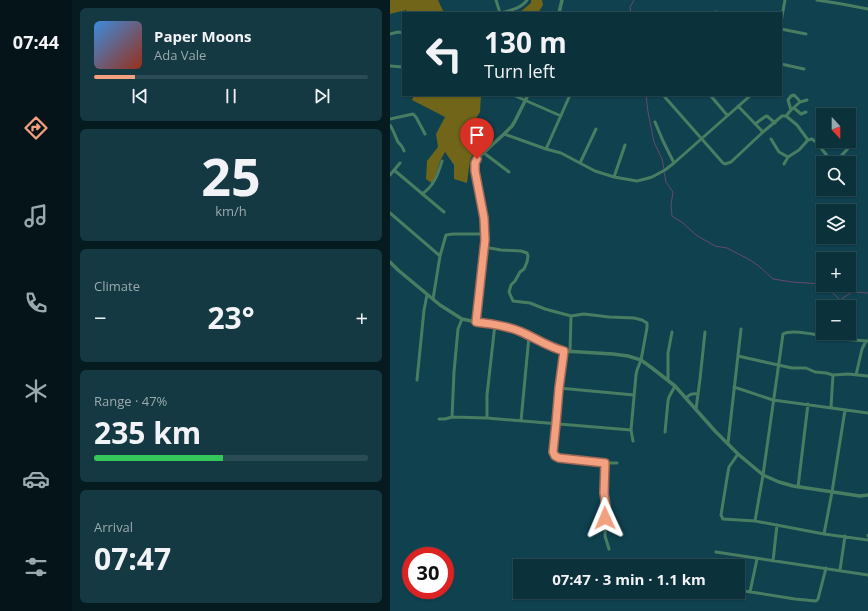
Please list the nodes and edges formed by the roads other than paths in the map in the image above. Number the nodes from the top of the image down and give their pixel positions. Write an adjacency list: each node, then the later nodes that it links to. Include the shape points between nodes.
1 (496, 0): 7 (street)
2 (527, 0): 8 (street, via 517,8)
3 (562, 0): 9 (street)
4 (785, 0): 10 (street)
5 (817, 0): 6 (street)
6 (868, 10)
7 (501, 12)
8 (504, 12)
9 (559, 12)
10 (782, 16)
11 (782, 30): 14 (street)
12 (402, 33): 13 (street)
13 (390, 34)
14 (806, 34)
15 (782, 64): 18 (street)
16 (390, 66): 17 (street)
17 (402, 67)
18 (804, 69)
19 (518, 96): 26 (street)
20 (528, 96): 26 (street)
21 (570, 96): 32 (street)
22 (664, 96): 43 (street)
23 (711, 96): 31 (street)
24 (750, 96): 28 (street)
25 (807, 100): 27 (street)
26 (526, 101): 32 (street); 42 (street)
27 (800, 102): 29 (street); 29 (street, via 796,96 791,96 788,100)
28 (738, 106): 31 (street); 37 (street)
29 (793, 109): 30 (street, via 801,114); 33 (street)
30 (806, 112)
31 (727, 115): 43 (street)
32 (561, 116): 48 (street)
33 (786, 116): 36 (street, via 782,116); 45 (street)
34 (390, 119): 41 (street, via 413,114)
35 (655, 122): 57 (street)
36 (775, 123): 37 (street, via 766,116); 40 (street)
37 (755, 124): 40 (street)
38 (390, 125): 49 (street)
39 (596, 129): 56 (street)
40 (763, 132): 43 (street, via 731,162 725,164)
41 (425, 134)
42 (504, 134): 48 (street); 50 (street)
43 (702, 139): 57 (street)
44 (771, 139): 53 (street, via 779,152)
45 (808, 140): 51 (street, via 814,140); 53 (street)
46 (625, 145): 62 (street)
47 (848, 148): 52 (street)
48 (546, 149): 56 (street, via 561,153)
49 (404, 151)
50 (484, 153): 60 (street); 67 (street, via 477,159 474,168)
51 (828, 156)
52 (841, 156)
53 (788, 157): 58 (street)
54 (442, 161): 63 (street, via 436,179)
55 (400, 163): 59 (street)
56 (580, 163): 62 (street)
57 (674, 163): 62 (street, via 652,178 637,181)
58 (784, 164)
59 (394, 170): 61 (street); 63 (street)
60 (509, 172)
61 (390, 175)
62 (614, 178)
63 (422, 194): 64 (street)
64 (444, 212)
65 (391, 214): 66 (street); 69 (street)
66 (390, 219)
67 (485, 234): 68 (street); 69 (street, via 448,234)
68 (484, 247): 73 (street, via 527,253 524,269 508,292 513,301 530,303); 75 (street)
69 (440, 256): 72 (street)
70 (390, 262): 71 (street)
71 (427, 295): 72 (street); 90 (street)
72 (433, 299): 74 (street)
73 (571, 316): 83 (street); 85 (street, via 584,314 642,320 647,328)
74 (462, 319): 75 (street); 104 (street, via 458,329 454,365)
75 (476, 322): 76 (street)
76 (495, 324): 80 (street); 105 (street)
77 (741, 329): 84 (street)
78 (672, 332): 91 (street, via 668,353)
79 (704, 332): 95 (street)
80 (529, 336): 82 (street); 107 (street)
81 (867, 341): 86 (street, via 802,332 784,333); 88 (street, via 862,349)
82 (564, 351): 83 (street); 94 (street)
83 (570, 352): 85 (street, via 613,354)
84 (738, 356): 86 (street); 93 (street)
85 (641, 360): 91 (street); 96 (street)
86 (778, 366): 87 (street, via 806,368); 98 (street)
87 (833, 375): 88 (street); 100 (street)
88 (856, 375): 89 (street)
89 (868, 376)
90 (417, 380)
91 (668, 380): 92 (street)
92 (675, 386): 97 (street); 110 (street, via 668,401)
93 (734, 387): 98 (street); 112 (street)
94 (559, 388): 96 (street); 108 (street)
95 (698, 394): 97 (street, via 692,393); 101 (street)
96 (634, 395): 109 (street)
97 (686, 398): 101 (street)
98 (773, 400): 99 (street); 116 (street)
99 (808, 404): 100 (street); 117 (street)
100 (831, 407): 102 (street)
101 (696, 409): 112 (street)
102 (845, 410): 103 (street); 118 (street)
103 (868, 413)
104 (452, 416): 105 (street); 106 (street)
105 (487, 418): 107 (street)
106 (439, 419)
107 (521, 421): 108 (street)
108 (556, 423): 109 (street); 114 (street, via 553,452 556,457)
109 (631, 430): 111 (street)
110 (665, 432)
111 (633, 441)
112 (728, 443): 113 (street)
113 (738, 454): 116 (street); 120 (street, via 728,469 722,517 727,520)
114 (605, 463): 115 (street); 125 (street, via 605,536)
115 (617, 463)
116 (763, 475): 117 (street); 120 (street)
117 (798, 487): 118 (street)
118 (832, 492): 119 (street); 122 (street)
119 (868, 495)
120 (756, 521): 121 (street)
121 (777, 525): 122 (street); 128 (street)
122 (824, 534): 123 (street)
123 (845, 536): 124 (street); 130 (street)
124 (868, 540)
125 (609, 549)
126 (716, 552): 127 (street)
127 (757, 558): 128 (street); 133 (street)
128 (773, 561): 129 (street)
129 (826, 568): 130 (street); 133 (street, via 816,601)
130 (840, 570): 131 (street)
131 (868, 575)
132 (745, 591): 133 (street)
133 (750, 592)

